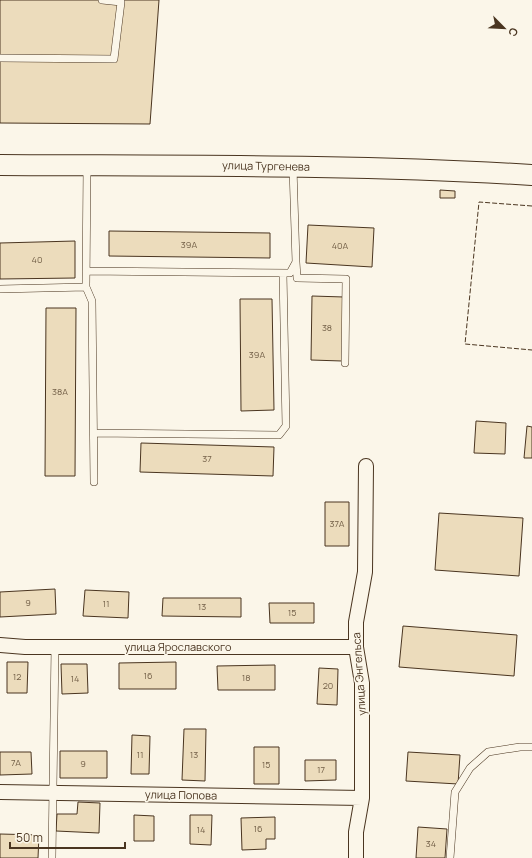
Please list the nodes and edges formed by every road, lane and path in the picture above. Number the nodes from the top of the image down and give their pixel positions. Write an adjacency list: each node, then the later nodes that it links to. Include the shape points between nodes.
1 (102, 0): 2 (lane, via 121,2 114,59)
2 (0, 58)
3 (0, 164): 4 (street, улица Тургенева)
4 (87, 165): 5 (street, улица Тургенева); 8 (lane)
5 (293, 166): 6 (street, улица Тургенева); 7 (lane)
6 (532, 175)
7 (296, 262): 9 (lane, via 290,273); 12 (lane, via 297,278 346,279)
8 (86, 271): 9 (lane); 10 (lane)
9 (283, 273): 13 (lane, via 286,426 279,435)
10 (86, 287): 11 (lane); 13 (lane, via 92,301)
11 (0, 289)
12 (345, 363)
13 (94, 433): 15 (lane)
14 (366, 466): 18 (street, улица Энгельса, via 364,572 356,622)
15 (94, 482)
16 (0, 645): 17 (street, улица Ярославского, via 25,648)
17 (55, 647): 18 (street, улица Ярославского); 21 (lane)
18 (356, 647): 22 (street, улица Энгельса, via 362,683)
19 (532, 747): 25 (lane, via 488,752 470,768 455,792)
20 (0, 792): 21 (street, улица Попова)
21 (54, 793): 22 (street, улица Попова); 23 (lane)
22 (362, 798): 24 (street, улица Энгельса, via 356,832)
23 (52, 858)
24 (356, 858)
25 (450, 858)

